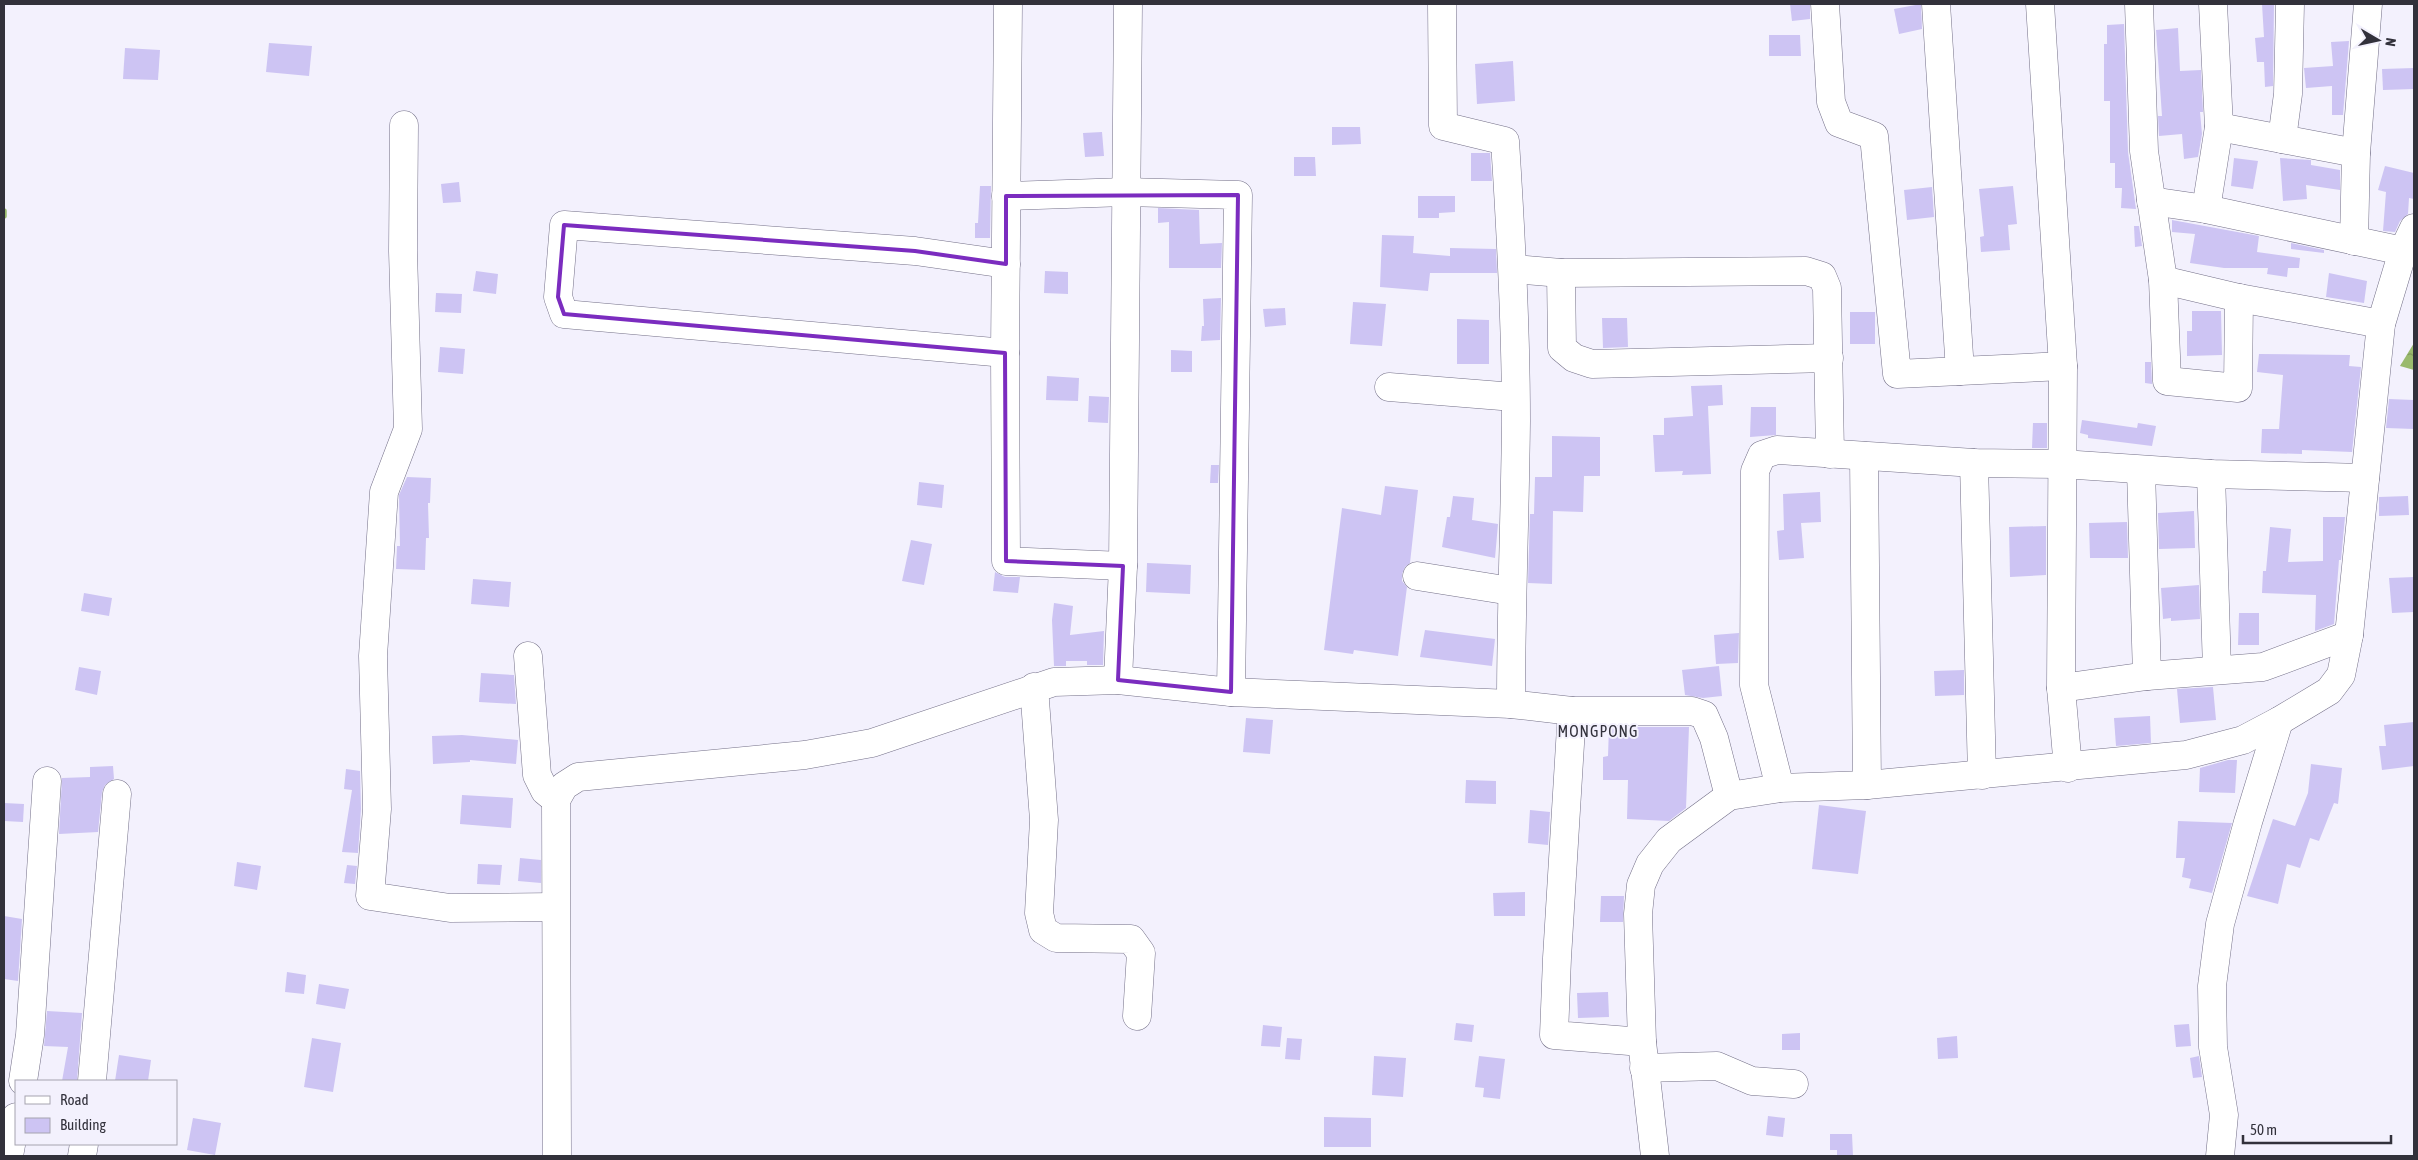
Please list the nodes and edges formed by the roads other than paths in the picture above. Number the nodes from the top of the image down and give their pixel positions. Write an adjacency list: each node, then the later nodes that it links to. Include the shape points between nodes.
1 (1008, 4): 16 (street)
2 (1128, 4): 15 (street)
3 (1442, 4): 22 (street, via 1443,126 1505,141)
4 (1825, 4): 30 (street, via 1831,102 1839,123 1874,136 1897,374)
5 (1936, 4): 30 (street)
6 (2040, 4): 29 (street)
7 (2139, 4): 17 (street, via 2144,151)
8 (2214, 4): 12 (street)
9 (2290, 4): 13 (street, via 2288,94)
10 (2368, 4): 14 (street)
11 (404, 125): 62 (street, via 403,251 408,429 384,492 373,656 377,809 370,896 450,908)
12 (2219, 127): 13 (street); 18 (street)
13 (2282, 139): 14 (street)
14 (2356, 153): 20 (street)
15 (1125, 192): 16 (street); 40 (street); 50 (street, via 1238,195)
16 (1006, 196): 21 (street)
17 (2152, 201): 18 (street); 24 (street)
18 (2206, 209): 20 (street)
19 (2408, 240): 20 (street); 26 (street)
20 (2354, 241)
21 (1006, 264): 27 (street); 27 (street, via 915,251 564,225 558,297 564,314)
22 (1513, 269): 23 (street); 32 (street)
23 (1562, 273): 28 (street, via 1806,271 1822,276 1827,288); 28 (street, via 1562,348 1574,358 1592,364)
24 (2163, 280): 25 (street); 25 (street, via 2167,381 2238,388)
25 (2239, 298): 26 (street)
26 (2380, 324): 39 (street)
27 (1005, 353): 40 (street, via 1006,561)
28 (1829, 358): 33 (street)
29 (2063, 366): 30 (street); 36 (street)
30 (1960, 371)
31 (1388, 387): 32 (street)
32 (1514, 396): 42 (street)
33 (1830, 454): 34 (street); 58 (street, via 1777,450 1762,455 1755,472 1754,685)
34 (1864, 456): 35 (street); 57 (street)
35 (1974, 463): 36 (street); 55 (street)
36 (2062, 464): 37 (street); 49 (street)
37 (2141, 470): 38 (street); 46 (street)
38 (2211, 474): 39 (street); 45 (street)
39 (2365, 478): 43 (street)
40 (1123, 566): 47 (street)
41 (1417, 576): 42 (street)
42 (1511, 591): 51 (street)
43 (2349, 635): 45 (street, via 2263,666); 53 (street, via 2341,675 2329,691)
44 (528, 656): 61 (street, via 537,775 545,791)
45 (2217, 670): 46 (street)
46 (2147, 676): 49 (street)
47 (1118, 680): 48 (street, via 1054,682); 50 (street)
48 (1034, 687): 61 (street, via 872,743 806,755 578,777 564,786); 63 (street, via 1044,820 1039,914 1043,930 1056,938 1130,939 1141,954)
49 (2061, 688): 54 (street)
50 (1231, 692): 51 (street)
51 (1511, 704): 52 (street)
52 (1572, 711): 60 (street, via 1692,711 1704,716 1714,738); 64 (street, via 1554,1035)
53 (2279, 721): 54 (street, via 2243,740 2186,755); 72 (street, via 2220,924 2212,986 2214,1047 2224,1115)
54 (2068, 768): 55 (street)
55 (1982, 775): 57 (street)
56 (47, 782): 65 (street, via 30,1035)
57 (1867, 785): 58 (street)
58 (1780, 788): 60 (street)
59 (117, 794): 66 (street)
60 (1728, 796): 64 (street, via 1669,840 1650,864 1641,885 1638,914)
61 (556, 800): 62 (street)
62 (555, 907): 70 (street)
63 (1137, 1016)
64 (1643, 1055): 67 (street, via 1717,1066 1752,1081); 71 (street)
65 (23, 1080)
66 (92, 1080)
67 (1794, 1084)
68 (15, 1123): 69 (street)
69 (9, 1156)
70 (557, 1156)
71 (1655, 1156)
72 (2220, 1156)

